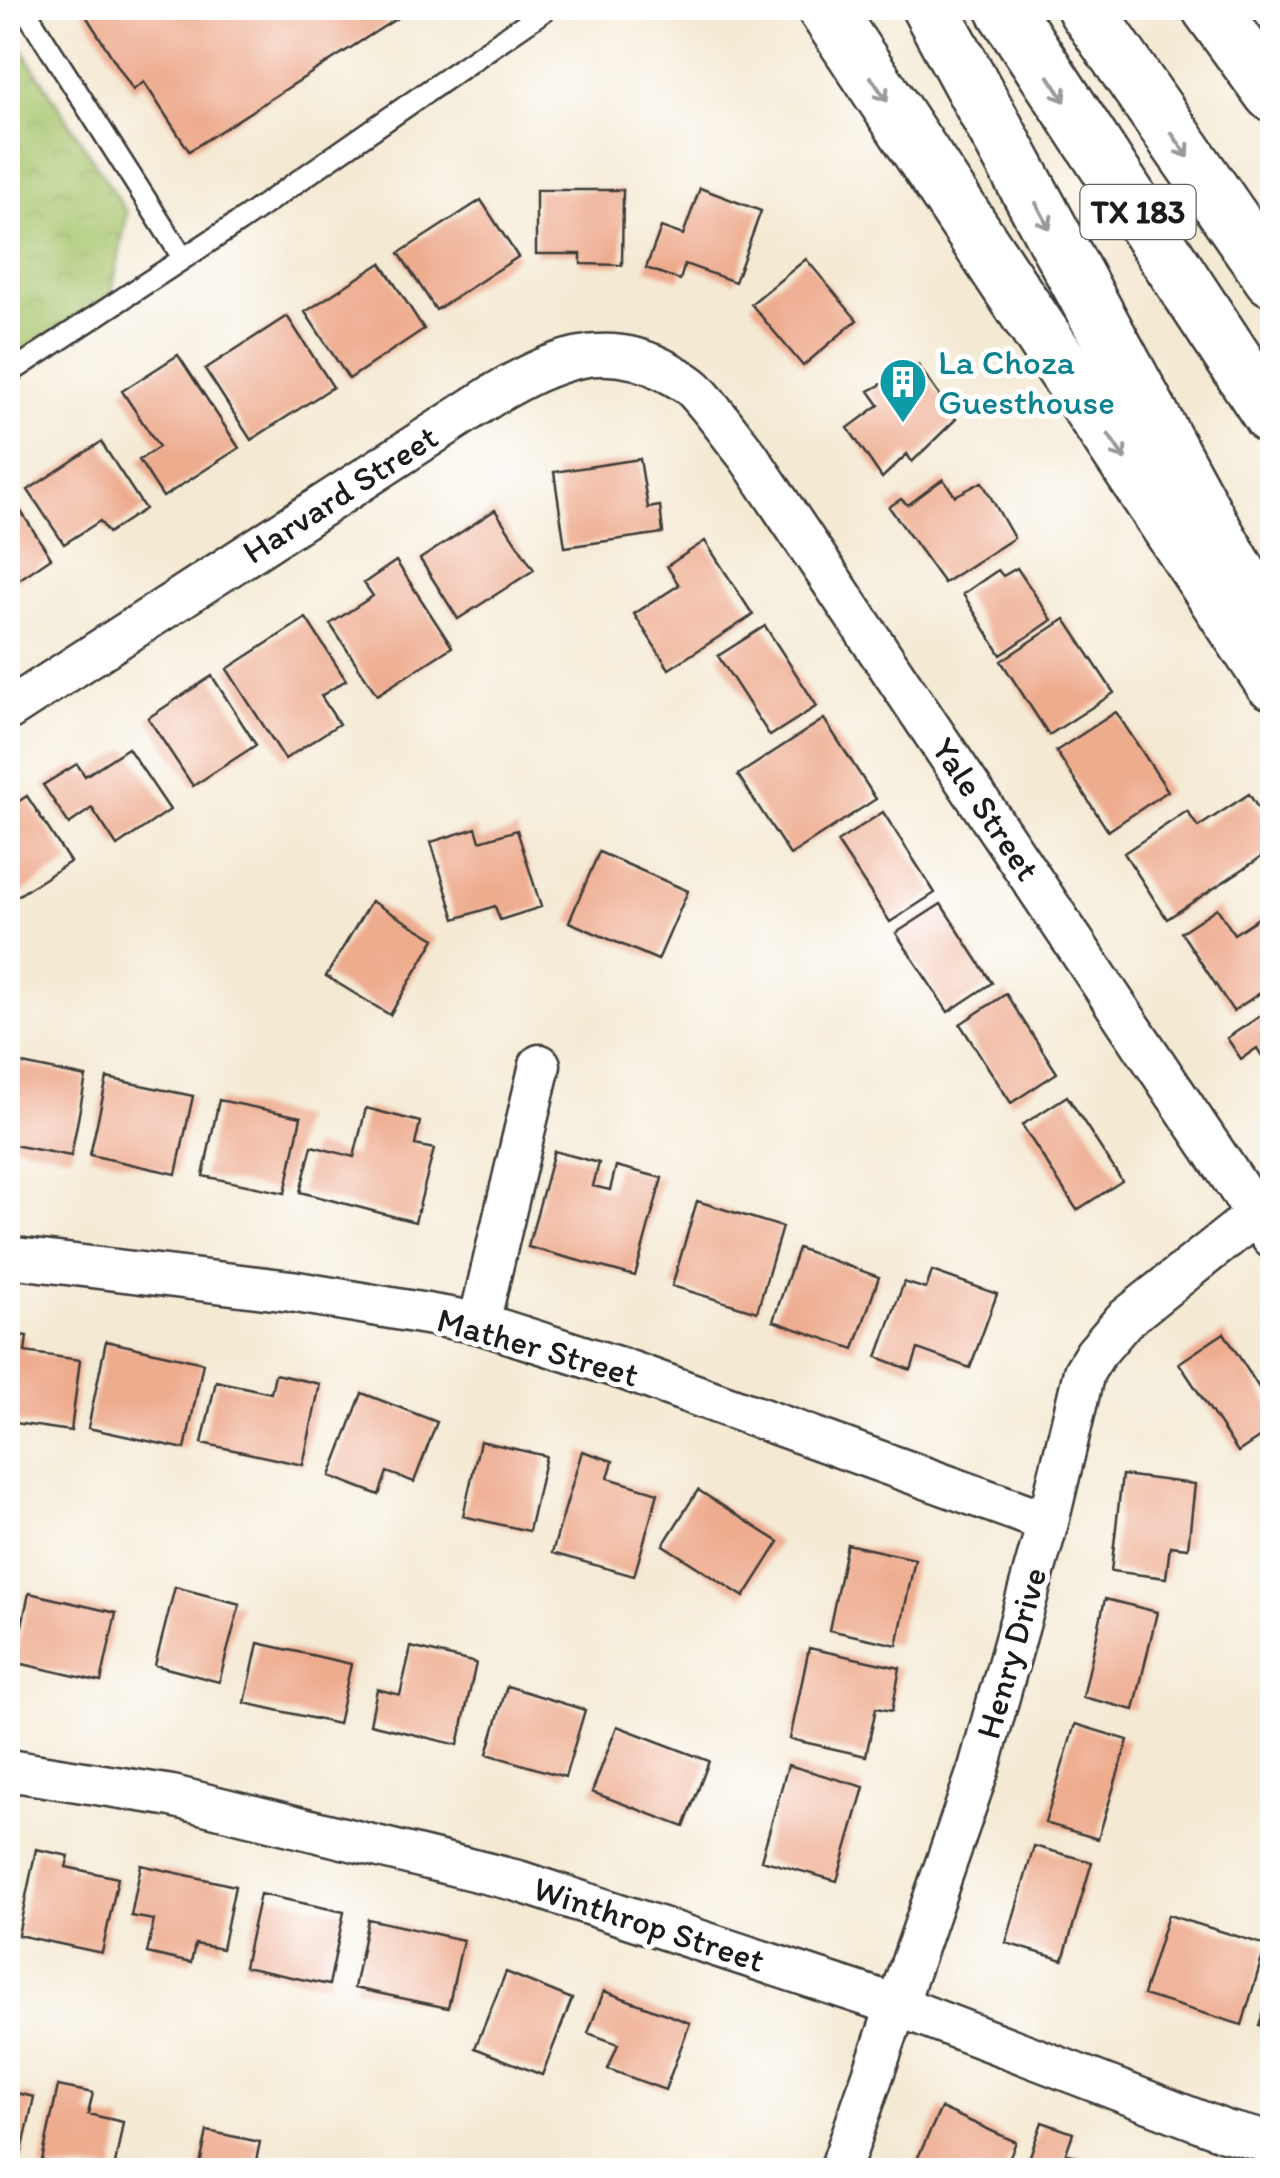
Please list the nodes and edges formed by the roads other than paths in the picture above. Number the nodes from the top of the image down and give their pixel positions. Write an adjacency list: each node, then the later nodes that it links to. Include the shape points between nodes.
1 (24, 8): 11 (lane)
2 (548, 8): 11 (lane)
3 (826, 8): 17 (main road, one-way to 17)
4 (930, 8): 16 (main road, one-way to 16)
5 (1004, 8): 15 (main road, TX 183, one-way to 15)
6 (1085, 8): 12 (main road, one-way to 12)
7 (1126, 8): 10 (main road)
8 (1210, 8): 9 (main road)
9 (1272, 93)
10 (1272, 215)
11 (183, 258): 13 (lane)
12 (1272, 278)
13 (8, 374)
14 (691, 386): 18 (street, Harvard Street, via 652,363 601,354 538,370); 20 (street, Yale Street, via 748,456)
15 (1272, 417)
16 (1272, 631)
17 (1272, 682)
18 (8, 710)
19 (540, 1064): 22 (street)
20 (1267, 1217): 23 (street, Henry Drive, via 1140,1306 1095,1354 1084,1372)
21 (8, 1257): 22 (street, Mather Street)
22 (479, 1323): 23 (street, Mather Street)
23 (1048, 1522): 25 (street, Henry Drive, via 979,1768)
24 (8, 1770): 25 (street, Winthrop Street, via 172,1796 518,1881)
25 (896, 2004): 26 (street, Winthrop Street, via 1225,2131); 27 (street, Henry Drive)
26 (1272, 2143)
27 (840, 2170)

